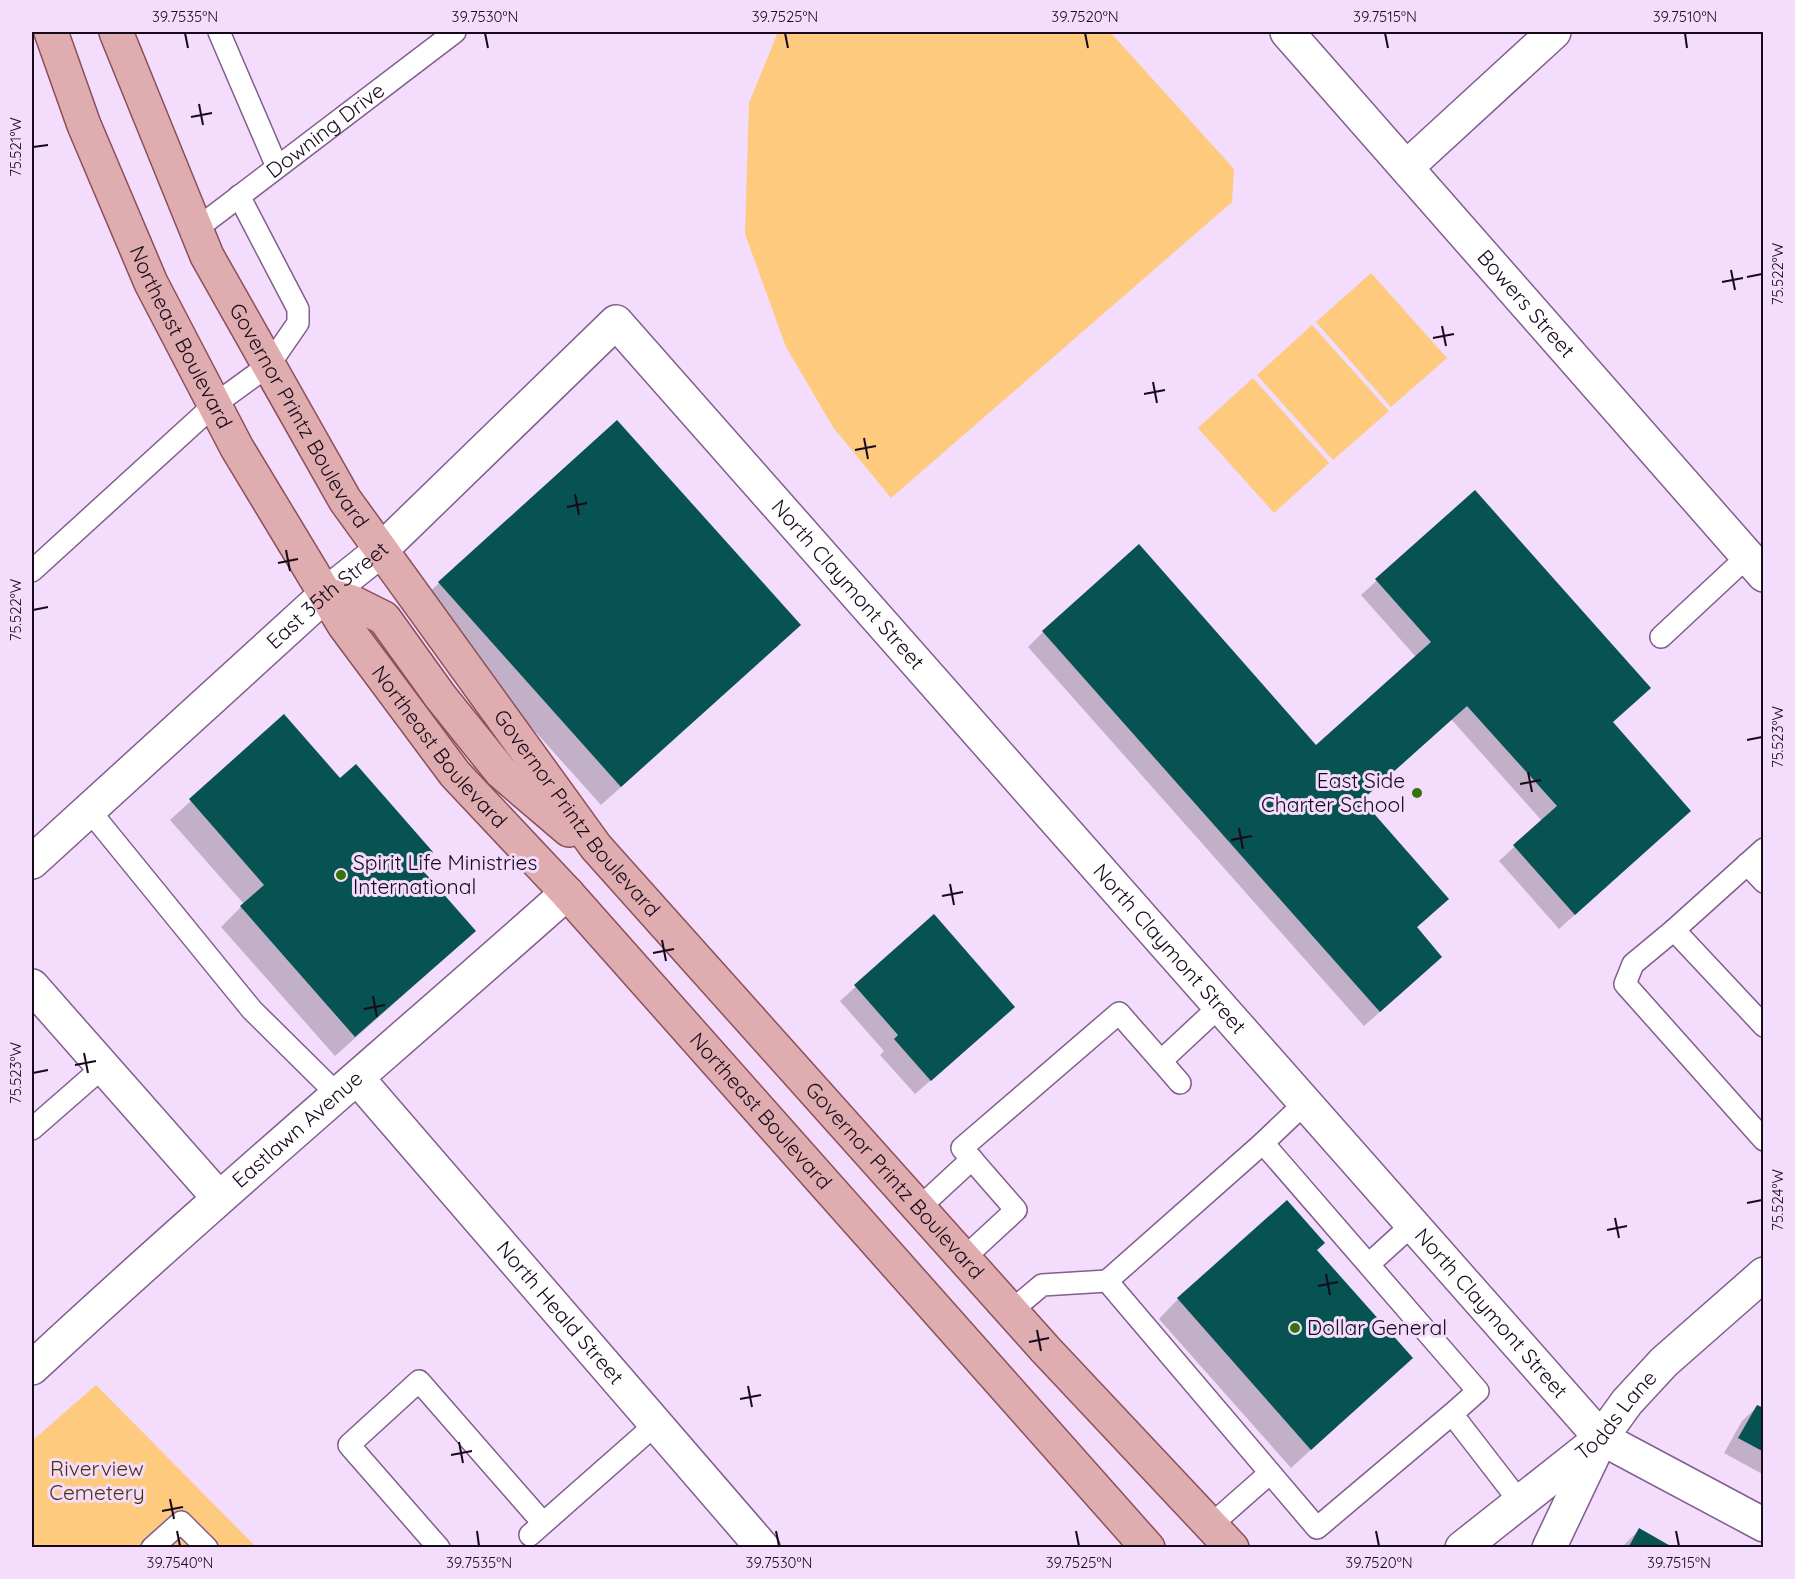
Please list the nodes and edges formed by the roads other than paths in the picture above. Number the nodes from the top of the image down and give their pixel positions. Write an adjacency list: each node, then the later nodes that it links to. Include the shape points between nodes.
1 (51, 32): 13 (main road, Northeast Boulevard, via 84,125 151,283)
2 (116, 32): 10 (main road, Governor Printz Boulevard)
3 (219, 32): 8 (lane)
4 (455, 32): 8 (lane, Downing Drive)
5 (1287, 32): 7 (street, Bowers Street)
6 (1554, 32): 7 (street)
7 (1408, 166): 15 (street, Bowers Street)
8 (277, 167): 9 (lane, Downing Drive)
9 (239, 196): 10 (lane, Downing Drive); 12 (lane, via 298,309 298,323)
10 (195, 230): 12 (main road, Governor Printz Boulevard)
11 (616, 322): 14 (street, East 35th Street); 28 (street, North Claymont Street)
12 (269, 365): 13 (lane); 14 (main road, Governor Printz Boulevard, via 345,500)
13 (214, 405): 16 (lane); 17 (main road, Northeast Boulevard, via 290,540)
14 (380, 551): 17 (street, East 35th Street); 20 (main road, Governor Printz Boulevard)
15 (1759, 569): 18 (lane)
16 (32, 571)
17 (326, 594): 19 (street, East 35th Street); 20 (main road, via 384,618 501,772 561,824); 25 (main road, Northeast Boulevard, via 344,625 455,774)
18 (1661, 637)
19 (89, 810): 22 (street, East 35th Street); 33 (lane, via 252,1010)
20 (596, 847): 40 (main road, Governor Printz Boulevard)
21 (1764, 849): 23 (lane)
22 (32, 862)
23 (1747, 864): 24 (lane); 26 (lane)
24 (1764, 882)
25 (567, 893): 33 (street, Eastlawn Avenue); 59 (main road, Northeast Boulevard)
26 (1674, 930): 29 (lane); 36 (lane, via 1633,964 1625,984)
27 (32, 986): 31 (street)
28 (1220, 1006): 30 (lane); 34 (street, North Claymont Street)
29 (1764, 1026)
30 (1161, 1061): 32 (lane); 38 (lane, via 1119,1013 962,1148)
31 (103, 1067): 35 (lane); 39 (street)
32 (1180, 1083)
33 (348, 1087): 39 (street, Eastlawn Avenue); 49 (street, North Heald Street)
34 (1305, 1103): 37 (lane); 41 (street, North Claymont Street)
35 (32, 1130)
36 (1763, 1138)
37 (1263, 1143): 43 (lane); 45 (lane)
38 (972, 1159): 40 (lane); 42 (lane, via 1016,1210)
39 (219, 1198): 47 (street, Eastlawn Avenue)
40 (919, 1208): 42 (main road, Governor Printz Boulevard)
41 (1413, 1224): 43 (lane); 50 (street, North Claymont Street)
42 (964, 1258): 46 (main road, Governor Printz Boulevard)
43 (1369, 1264): 48 (lane, via 1478,1391)
44 (1764, 1274): 50 (street, Todds Lane, via 1664,1362)
45 (1107, 1281): 46 (lane, via 1042,1285); 51 (lane)
46 (1011, 1311): 54 (main road, Governor Printz Boulevard)
47 (32, 1368)
48 (1452, 1414): 51 (lane, via 1317,1528); 52 (lane)
49 (656, 1424): 57 (lane, via 537,1529 419,1381 350,1445); 58 (street, North Heald Street)
50 (1601, 1438): 52 (street, Todds Lane); 53 (street, North Claymont Street); 61 (street)
51 (1270, 1473): 54 (lane)
52 (1520, 1502): 60 (street, Todds Lane)
53 (1764, 1525)
54 (1221, 1536)
55 (152, 1548): 56 (lane, via 181,1522)
56 (207, 1548)
57 (439, 1548)
58 (763, 1548)
59 (1148, 1548)
60 (1462, 1548)
61 (1549, 1548)

